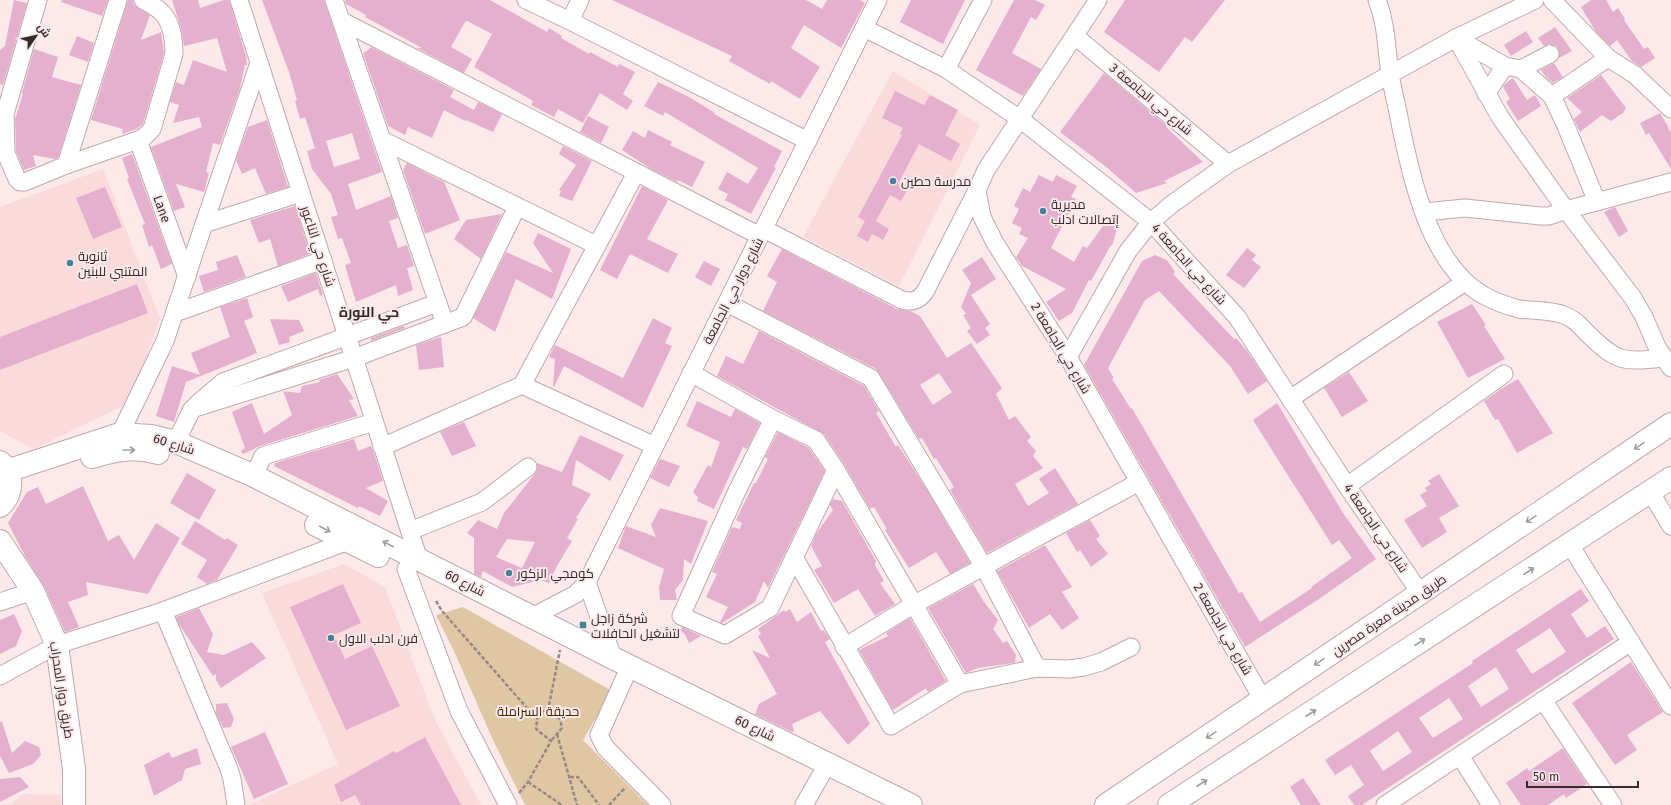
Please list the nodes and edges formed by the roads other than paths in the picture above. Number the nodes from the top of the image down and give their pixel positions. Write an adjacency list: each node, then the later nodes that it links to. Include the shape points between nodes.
1 (38, 0): 28 (street)
2 (118, 0): 34 (street)
3 (143, 0): 30 (street, via 160,10 164,16 171,30 174,54 154,124 148,134)
4 (239, 0): 21 (street, شارع حي الناعور)
5 (334, 0): 15 (street)
6 (526, 0): 14 (street)
7 (580, 0): 14 (street)
8 (878, 0): 16 (street, شارع دوار حي الجامعة)
9 (983, 0): 23 (street)
10 (1098, 0): 17 (street)
11 (1377, 0): 24 (street, via 1385,23)
12 (1535, 0): 18 (street)
13 (1552, 0): 20 (street)
14 (570, 20): 32 (street)
15 (342, 21): 31 (street); 35 (street)
16 (864, 28): 23 (street, شارع حي الجامعة 4); 32 (street, شارع دوار حي الجامعة)
17 (1075, 36): 29 (street); 33 (street, شارع حي الجامعة 3)
18 (1456, 38): 22 (street); 24 (street); 25 (street)
19 (1550, 54): 22 (street)
20 (1608, 58): 26 (street); 27 (street, via 1635,75)
21 (259, 63): 38 (street, شارع حي الناعور); 44 (street)
22 (1513, 68): 25 (street); 26 (street)
23 (946, 69): 29 (street, شارع حي الجامعة 4)
24 (1390, 74): 33 (street); 42 (street, via 1414,185)
25 (1486, 94): 41 (street, via 1516,143)
26 (1552, 96): 39 (street)
27 (1671, 109)
28 (3, 110): 34 (street, via 6,153 14,175 20,182 30,181)
29 (1020, 119): 37 (street, via 986,170); 43 (street, شارع حي الجامعة 4)
30 (138, 140): 34 (street); 48 (street, Lane)
31 (382, 140): 40 (street); 50 (street)
32 (808, 141): 45 (street, شارع دوار حي الجامعة)
33 (1228, 164): 43 (street)
34 (66, 165)
35 (636, 173): 45 (street); 46 (street)
36 (1671, 182): 39 (street)
37 (977, 190): 45 (street, via 926,290 914,301 902,300); 55 (street, شارع حي الجامعة 2, via 982,217 995,243)
38 (301, 193): 44 (street); 47 (street, شارع حي الناعور)
39 (1597, 202): 41 (street)
40 (517, 207): 46 (street); 53 (street, via 463,317)
41 (1566, 210): 42 (street, via 1549,216 1466,208); 57 (street, via 1636,302 1657,348)
42 (1424, 212): 49 (street, via 1448,261)
43 (1151, 222): 55 (street, via 1128,251); 61 (street, شارع حي الجامعة 4, via 1237,317)
44 (204, 224): 48 (street)
45 (762, 233): 51 (street, شارع دوار حي الجامعة)
46 (596, 245): 60 (street)
47 (323, 260): 52 (street); 54 (street, شارع حي الناعور)
48 (187, 277): 52 (street)
49 (1465, 282): 57 (street, via 1506,306 1555,313 1571,318 1611,354 1619,358); 61 (street)
50 (438, 303): 53 (street); 54 (street)
51 (727, 303): 58 (street, شارع دوار حي الجامعة); 86 (street, via 872,378)
52 (175, 313): 66 (street, via 165,341)
53 (445, 324): 56 (street)
54 (347, 337): 56 (street, شارع حي الناعور); 62 (street, via 223,382)
55 (1068, 356): 75 (street, شارع حي الجامعة 2)
56 (354, 358): 62 (street); 64 (street, شارع حي الناعور)
57 (1667, 363)
58 (691, 373): 63 (street); 69 (street, شارع دوار حي الجامعة)
59 (1504, 374): 76 (street)
60 (522, 385): 68 (street); 69 (street)
61 (1290, 399): 76 (street, شارع حي الجامعة 4)
62 (192, 409): 67 (street)
63 (773, 419): 71 (street, via 816,440); 84 (street, via 737,491 681,616 725,635 770,608)
64 (374, 422): 68 (street, شارع حي الناعور); 73 (street, via 263,456)
65 (1671, 424): 89 (main road, طريق مدينة معرة مصرين, one-way to 89)
66 (120, 434): 67 (main road, شارع 60, via 151,436); 72 (main road, شارع 60)
67 (176, 442): 73 (main road, شارع 60)
68 (382, 446): 80 (street, شارع حي الناعور)
69 (655, 446): 87 (street, شارع دوار حي الجامعة)
70 (528, 468): 80 (street, via 482,502)
71 (836, 470): 84 (street); 91 (street)
72 (6, 472): 78 (main road, via 4,502); 82 (main road, شارع 60, one-way to 82, via 115,450 147,450 184,459)
73 (254, 476): 85 (main road, شارع 60, one-way to 73)
74 (1671, 478): 77 (main road)
75 (1139, 482): 86 (street); 103 (street, شارع حي الجامعة 2)
76 (1347, 486): 89 (street, شارع حي الجامعة 4)
77 (1651, 493): 79 (street); 83 (main road)
78 (0, 506)
79 (1671, 526)
80 (410, 531): 85 (street, شارع حي الناعور)
81 (0, 541): 88 (main road, طريق دوار المحراب)
82 (348, 541): 85 (main road, شارع 60); 92 (street)
83 (1570, 545): 94 (street); 116 (main road, one-way to 83)
84 (794, 557): 96 (street)
85 (412, 564): 93 (main road, شارع 60); 101 (main road, شارع 60, via 561,646); 108 (street, شارع حي الناعور, via 459,711)
86 (984, 566): 91 (street); 99 (street)
87 (587, 582): 93 (street, شارع دوار حي الجامعة, via 576,594); 98 (street)
88 (33, 591): 90 (street); 95 (main road, طريق دوار المحراب)
89 (1421, 594): 103 (main road, طريق مدينة معرة مصرين, one-way to 103)
90 (0, 602)
91 (913, 605): 96 (street); 102 (street)
92 (163, 611): 95 (street); 110 (street, via 229,769)
93 (532, 617): 98 (main road, شارع 60)
94 (1631, 642): 104 (street); 105 (street)
95 (57, 645): 100 (street); 109 (main road, طريق دوار المحراب, via 74,769)
96 (844, 647): 102 (street, via 890,726)
97 (1131, 647): 99 (street, via 1101,662 1084,667)
98 (613, 658): 114 (main road, شارع 60)
99 (1037, 668): 102 (street)
100 (0, 676)
101 (625, 677): 107 (main road, شارع 60); 111 (street, via 599,735 605,747)
102 (960, 684)
103 (1263, 700): 115 (main road, طريق مدينة معرة مصرين, one-way to 115)
104 (1543, 700): 106 (street); 119 (street)
105 (1671, 706)
106 (1460, 756): 117 (street); 118 (street)
107 (821, 775): 112 (street); 113 (main road, شارع 60)
108 (507, 803)
109 (74, 805)
110 (236, 805)
111 (662, 805)
112 (804, 805)
113 (881, 805)
114 (911, 805)
115 (1106, 805)
116 (1169, 805)
117 (1385, 805)
118 (1491, 805)
119 (1613, 805)

